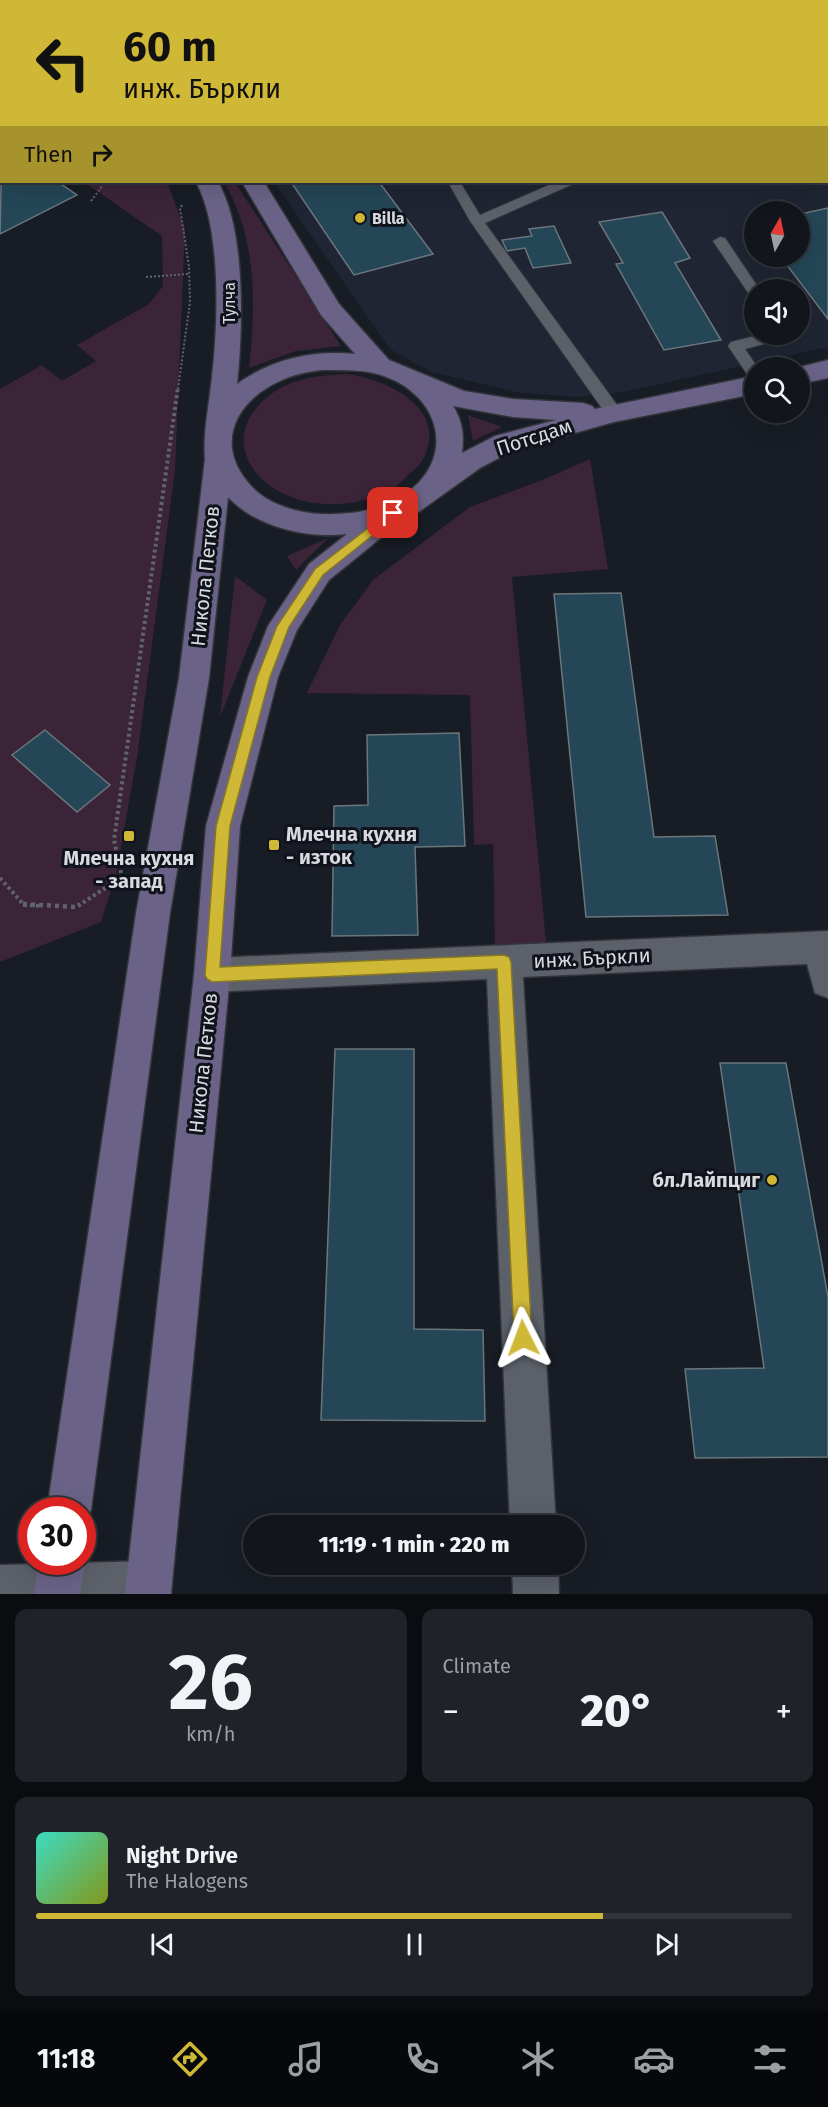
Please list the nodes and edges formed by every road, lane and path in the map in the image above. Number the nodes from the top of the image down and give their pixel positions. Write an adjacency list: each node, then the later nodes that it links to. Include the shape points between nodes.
1 (100, 183): 6 (path, via 101,188)
2 (254, 183): 14 (main road, via 330,309)
3 (455, 183): 7 (lane)
4 (564, 183): 7 (lane)
5 (211, 189): 9 (path, via 180,208); 20 (main road, Тулча, via 229,272 229,334)
6 (91, 201)
7 (477, 220): 19 (lane)
8 (720, 241): 11 (lane)
9 (189, 274): 10 (path); 23 (path, via 190,302 114,840 122,878 76,907 24,905)
10 (146, 277)
11 (746, 279)
12 (744, 344): 13 (lane, via 736,346)
13 (744, 358)
14 (380, 366): 17 (main road); 20 (main road, via 321,361 265,377 226,412)
15 (828, 369): 16 (main road)
16 (810, 373)
17 (418, 383): 19 (main road, Потсдам, via 460,399 513,408); 21 (main road, via 438,401 449,422 452,446 445,469)
18 (744, 387): 19 (main road, Потсдам)
19 (615, 413): 21 (main road, Потсдам, via 505,443)
20 (219, 444): 22 (main road, via 225,477 241,496 266,512 295,521 339,524); 28 (main road, Никола Петков, via 194,678 153,913)
21 (428, 490): 22 (main road)
22 (393, 513): 26 (main road, Никола Петков, via 319,572 283,626 263,677 223,826)
23 (0, 878)
24 (824, 947): 25 (street, инж. Бъркли); 27 (street)
25 (504, 962): 26 (street, инж. Бъркли); 29 (street)
26 (212, 975): 33 (main road, Никола Петков)
27 (828, 981)
28 (71, 1497)
29 (532, 1515)
30 (535, 1575): 34 (street)
31 (59, 1580): 32 (street); 33 (street)
32 (0, 1588)
33 (148, 1589)
34 (536, 1594)

